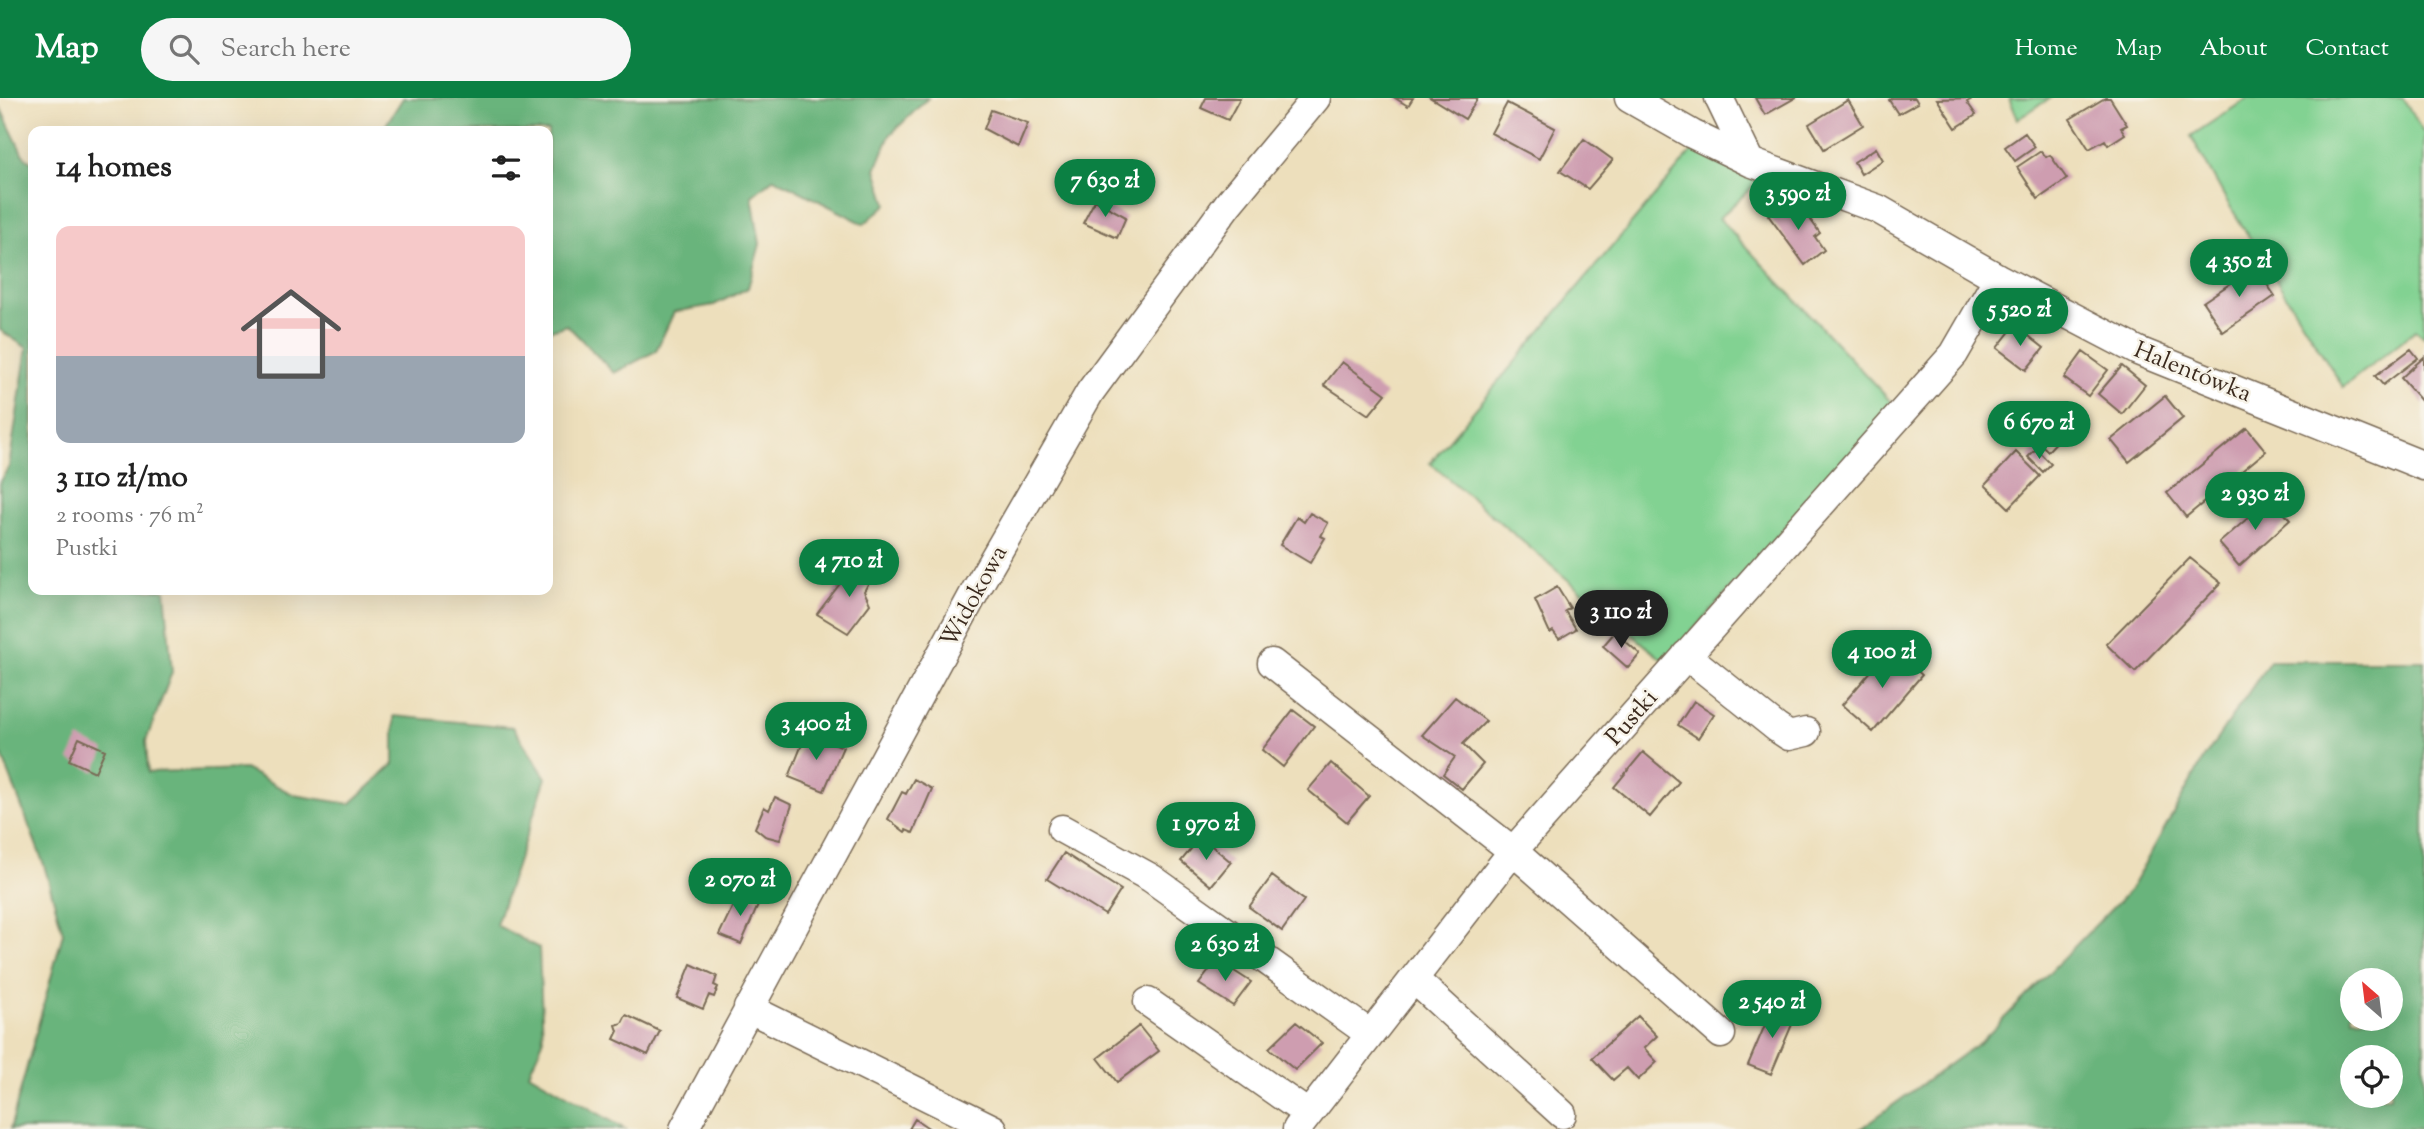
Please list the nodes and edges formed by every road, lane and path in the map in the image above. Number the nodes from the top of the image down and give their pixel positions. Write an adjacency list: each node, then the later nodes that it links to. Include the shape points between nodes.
1 (1316, 98): 14 (street, Widokowa, via 1228,204 1090,391)
2 (1629, 98): 4 (street, Halentówka)
3 (1718, 98): 4 (street)
4 (1750, 162): 5 (street, Halentówka, via 1878,209)
5 (1998, 278): 6 (street, Halentówka, via 2138,351); 7 (street, Pustki, via 1954,354)
6 (2424, 466)
7 (1686, 654): 9 (street, via 1776,729 1788,736); 11 (street, Pustki)
8 (1272, 663): 11 (street)
9 (1805, 732)
10 (1062, 829): 15 (street, via 1151,878)
11 (1513, 851): 12 (street, Pustki); 16 (street)
12 (1415, 979): 15 (street, Pustki); 17 (street)
13 (1148, 1002): 18 (street)
14 (748, 1008): 19 (street, Widokowa); 20 (street)
15 (1370, 1034): 18 (street, Pustki)
16 (1721, 1034)
17 (1562, 1114)
18 (1303, 1122)
19 (684, 1129)
20 (993, 1129)

